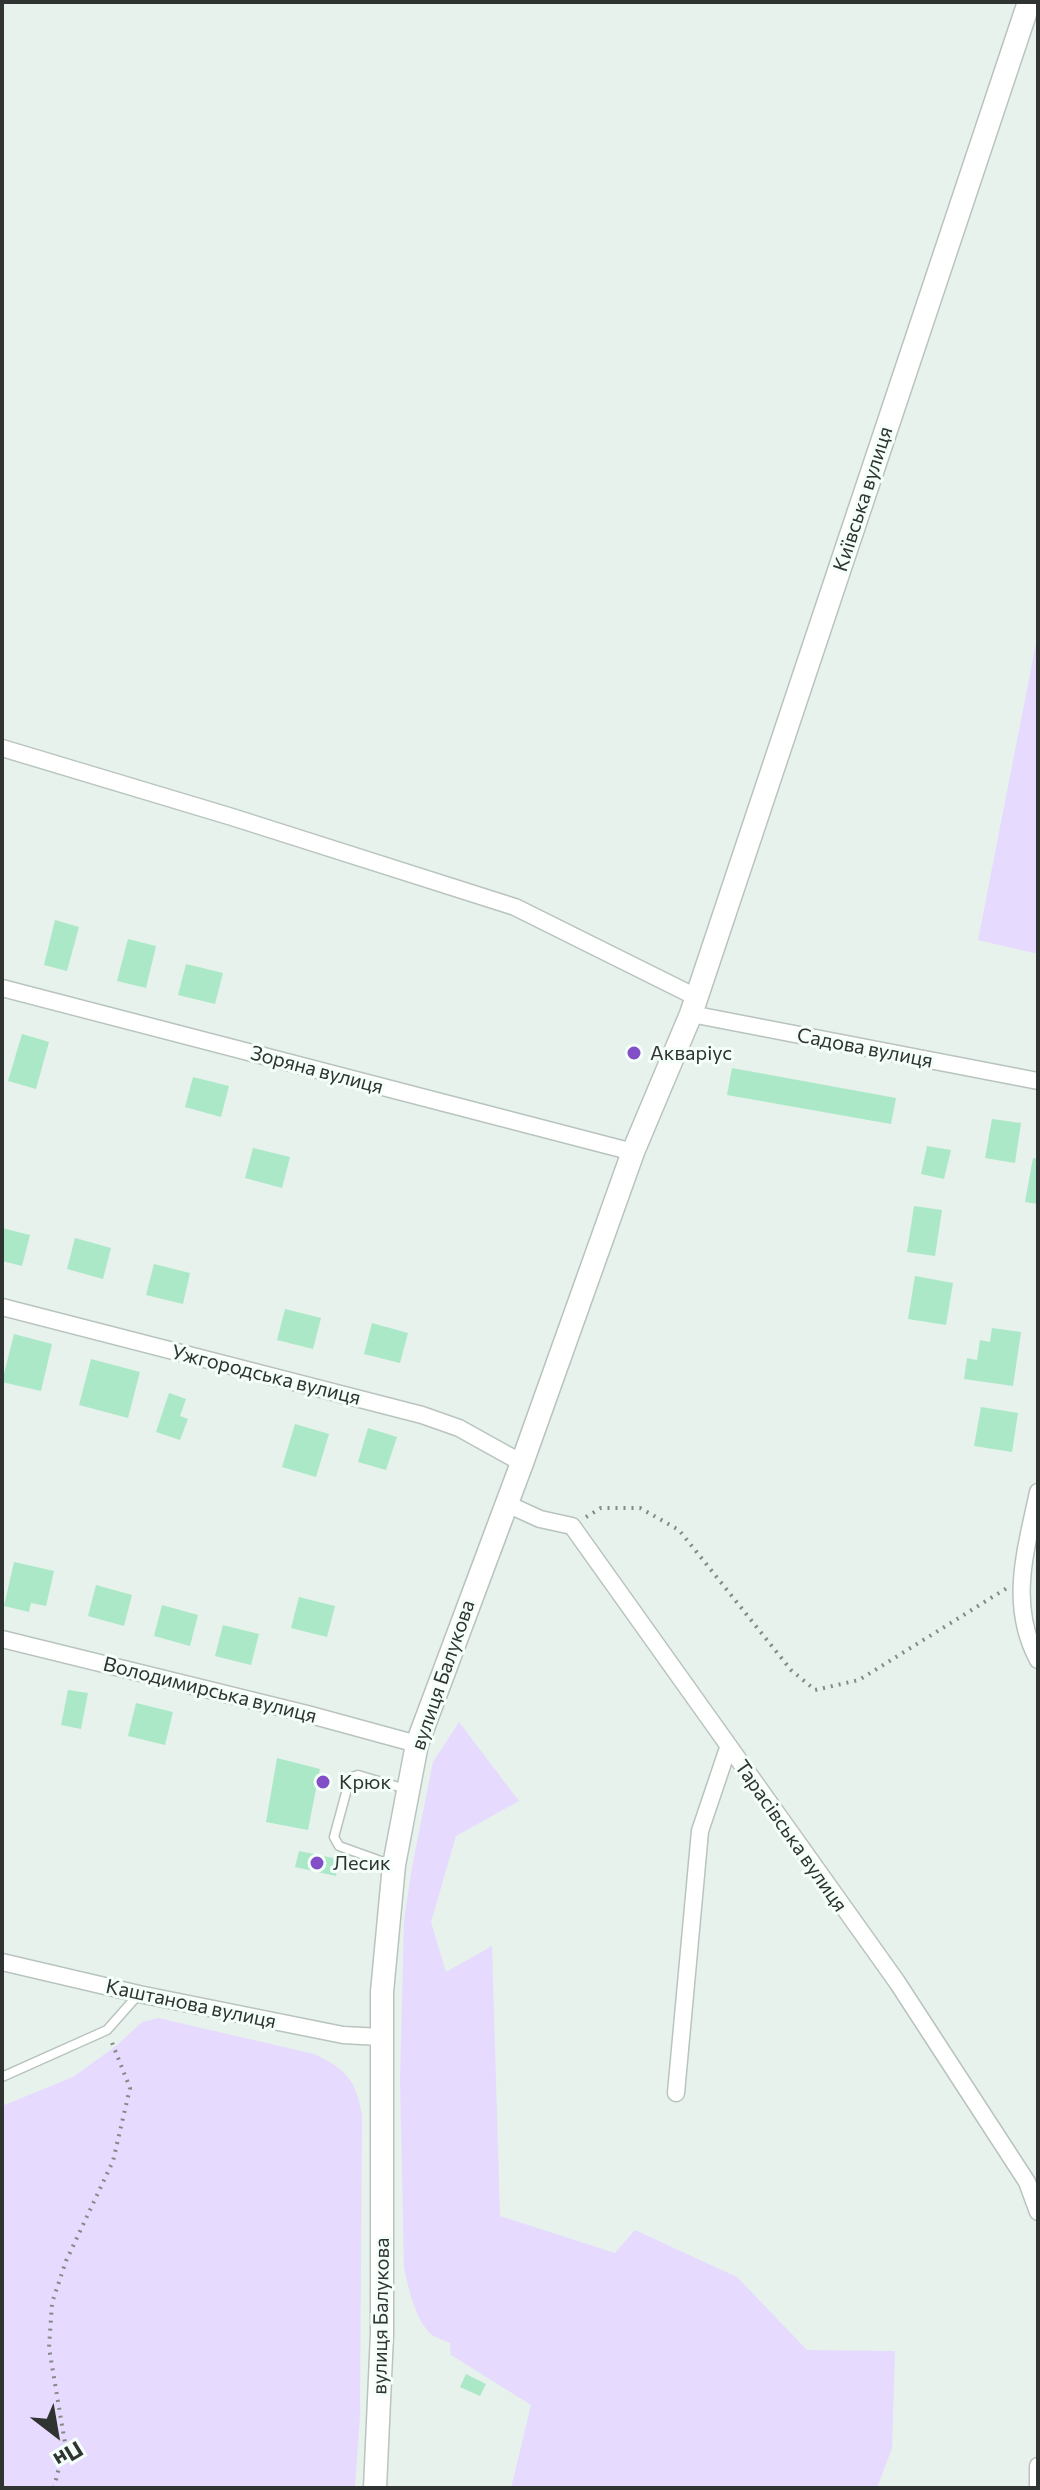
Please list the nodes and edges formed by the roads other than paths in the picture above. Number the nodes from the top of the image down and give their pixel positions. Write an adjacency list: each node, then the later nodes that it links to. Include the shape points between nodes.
1 (1029, 2): 4 (main road, Київська вулиця)
2 (2, 748): 4 (street, Садова вулиця, via 515,907)
3 (2, 988): 6 (street, Зоряна вулиця)
4 (694, 1005): 5 (street, Садова вулиця); 6 (main road, вулиця Балукова)
5 (1038, 1081)
6 (633, 1152): 8 (main road, вулиця Балукова)
7 (2, 1307): 8 (street, Ужгородська вулиця, via 422,1415 459,1428)
8 (522, 1463): 10 (main road, вулиця Балукова)
9 (1038, 1492): 12 (street, via 1020,1598 1024,1628)
10 (505, 1503): 13 (main road, вулиця Балукова); 14 (street, Тарасівська вулиця, via 572,1526)
11 (2, 1639): 13 (street, Володимирська вулиця)
12 (1038, 1660)
13 (417, 1744): 15 (main road, вулиця Балукова)
14 (728, 1748): 21 (street, via 700,1831); 22 (street, Тарасівська вулиця, via 897,1982 1027,2182)
15 (407, 1789): 16 (main road, вулиця Балукова); 16 (lane, via 358,1775 350,1778 334,1837 339,1846)
16 (394, 1865): 19 (main road, вулиця Балукова)
17 (2, 1962): 18 (street, Каштанова вулиця)
18 (139, 1994): 19 (street, Каштанова вулиця, via 343,2035); 20 (lane, via 107,2030)
19 (381, 2037): 24 (main road, вулиця Балукова, via 382,2334)
20 (2, 2077)
21 (676, 2093)
22 (1038, 2212)
23 (1038, 2466): 25 (street)
24 (375, 2488)
25 (1038, 2488)

